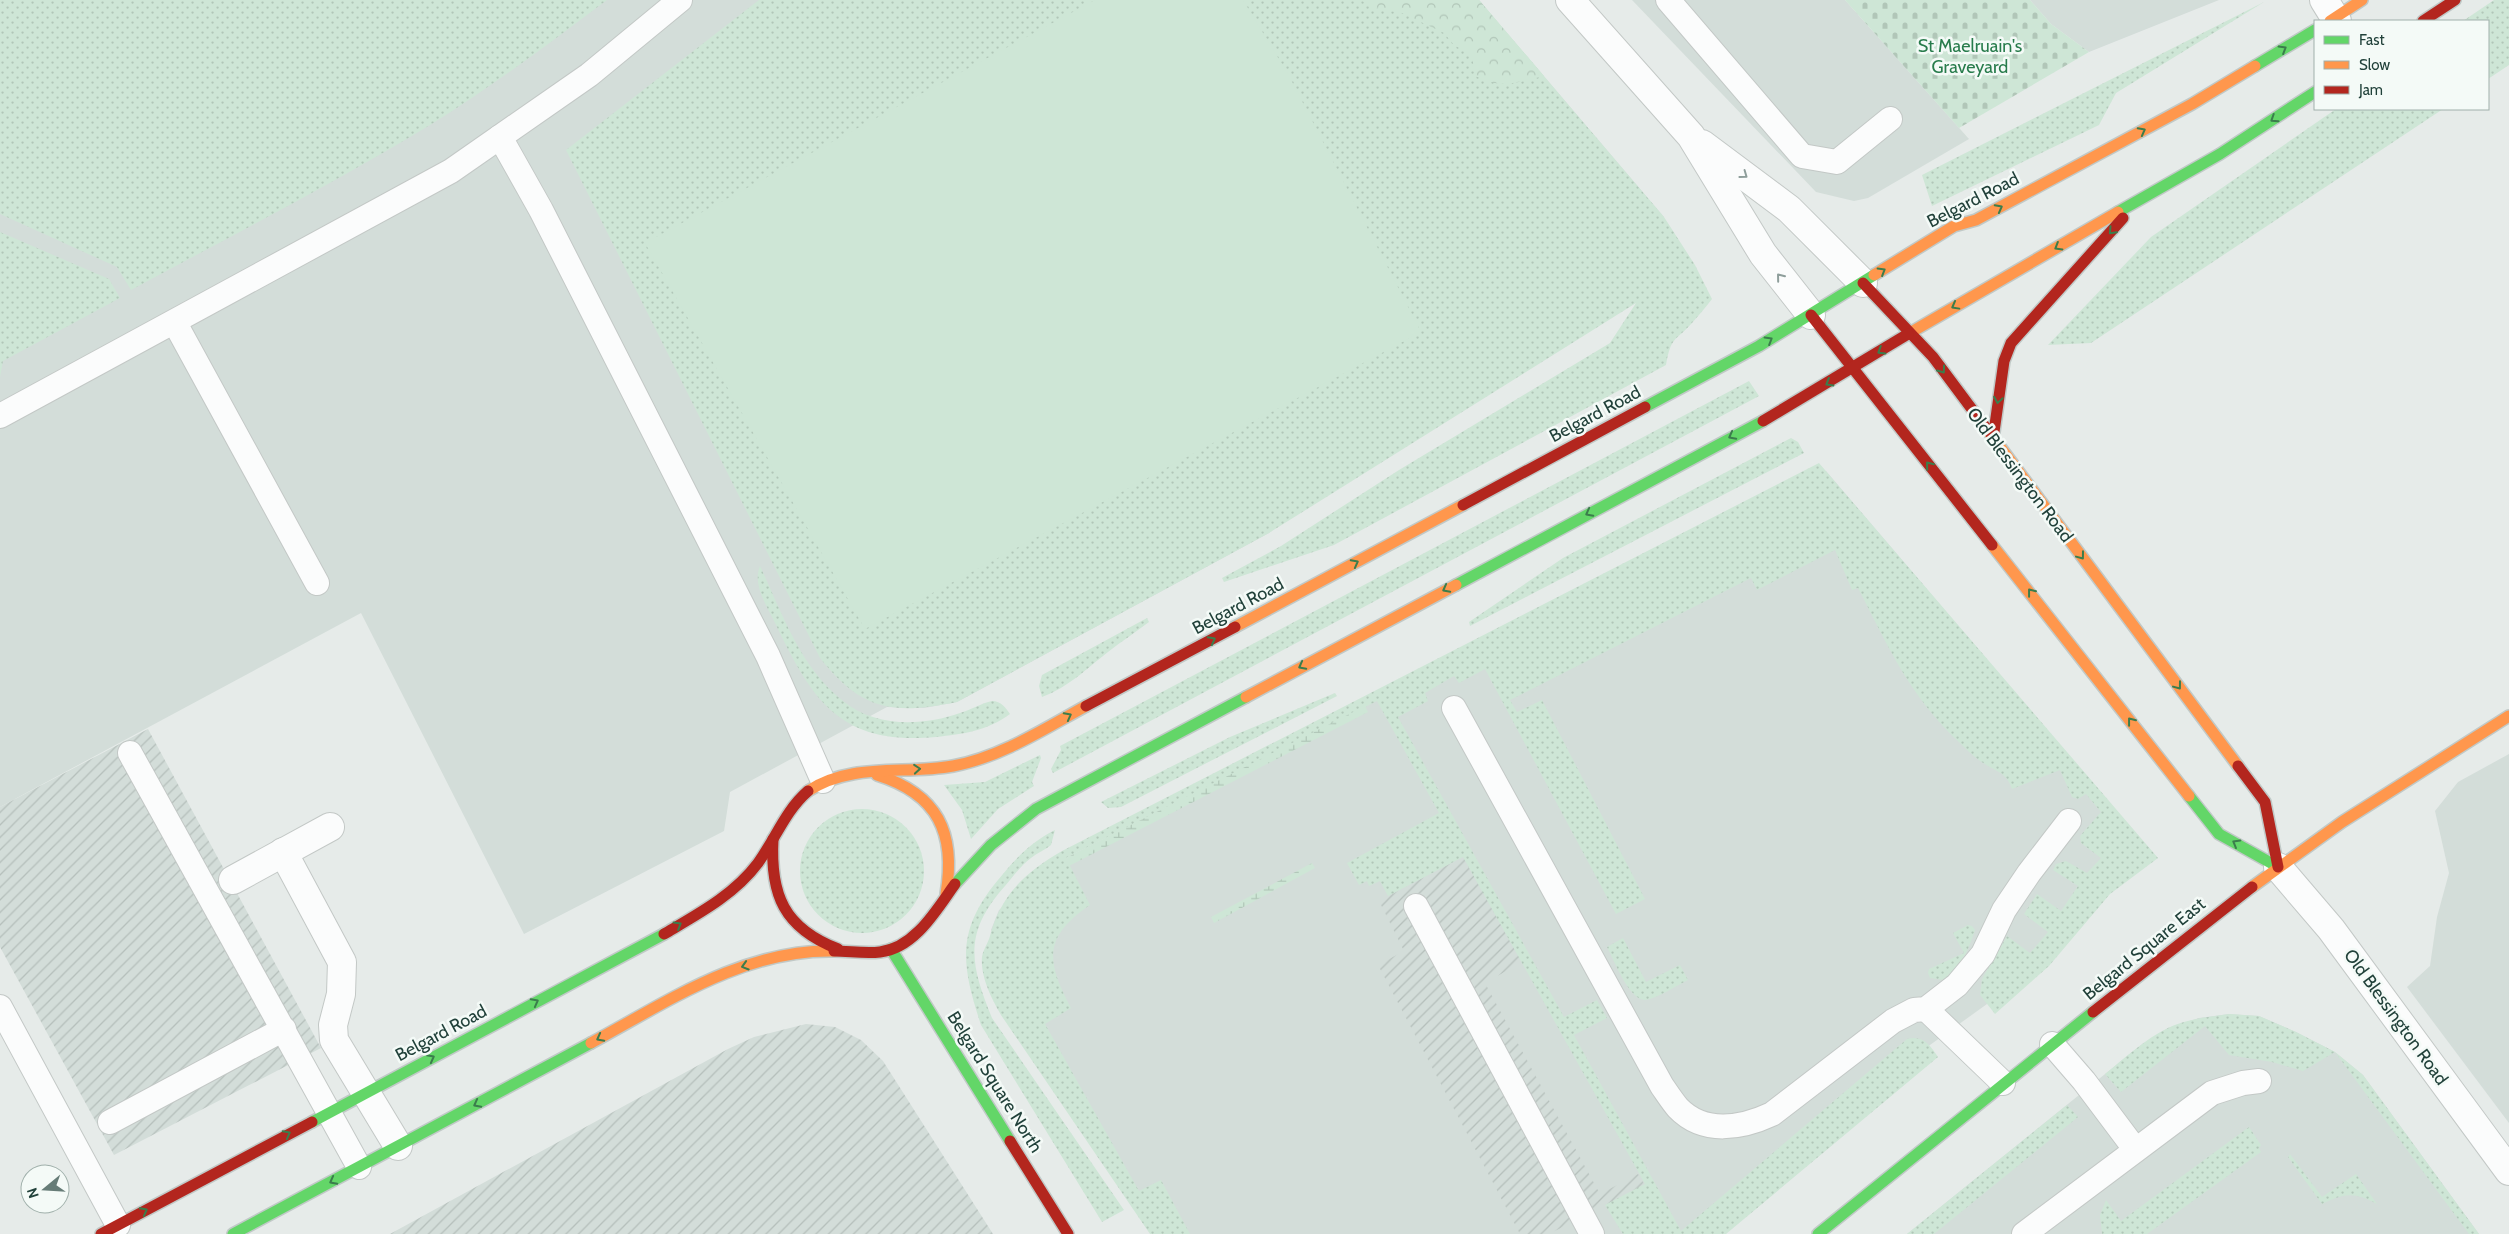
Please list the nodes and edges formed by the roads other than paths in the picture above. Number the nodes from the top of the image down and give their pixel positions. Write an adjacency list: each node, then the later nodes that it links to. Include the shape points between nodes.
1 (680, 0): 11 (lane, via 589,75)
2 (1570, 0): 12 (street, Old Blessington Road)
3 (1668, 0): 10 (lane, via 1802,156 1837,162)
4 (2362, 0): 6 (main road, Belgard Road)
5 (2455, 0): 7 (main road)
6 (2328, 18)
7 (2425, 20)
8 (2314, 27): 14 (main road, Belgard Road, one-way to 8, via 1954,226 1976,220 2192,104)
9 (2314, 93): 13 (main road, Belgard Road, one-way to 13, via 2220,154)
10 (1890, 119)
11 (500, 136): 16 (lane, via 451,171); 26 (lane, via 541,210 768,656)
12 (1691, 136): 14 (street, Old Blessington Road, one-way to 14, via 1790,209); 15 (street, Old Blessington Road, one-way to 12, via 1763,254)
13 (2145, 195): 17 (main road, Belgard Road, one-way to 17); 20 (main road, one-way to 20, via 2012,343 2004,361)
14 (1863, 283): 15 (main road, Belgard Road); 17 (main road, Old Blessington Road)
15 (1811, 315): 18 (main road, Old Blessington Road); 25 (main road, Belgard Road, one-way to 15, via 954,765 1013,745)
16 (175, 323): 19 (lane); 21 (lane)
17 (1910, 333): 18 (main road, Belgard Road, one-way to 18); 20 (main road, Old Blessington Road, one-way to 20)
18 (1852, 369): 31 (main road, Old Blessington Road, one-way to 18, via 2220,834); 33 (main road, Belgard Road, one-way to 33, via 1794,404 1036,810 994,842)
19 (0, 416)
20 (1994, 439): 31 (main road, Old Blessington Road, one-way to 31, via 2265,802)
21 (317, 583)
22 (1454, 708): 38 (lane, via 1662,1086 1679,1108 1698,1121 1724,1127 1749,1124 1772,1114 1893,1021 1914,1010)
23 (2509, 716): 31 (main road, Belgard Square East, via 2342,822)
24 (130, 752): 39 (lane)
25 (868, 773): 26 (main road, Belgard Road, via 849,773); 33 (main road, Belgard Road, via 908,786 930,806 949,843 950,876)
26 (823, 781): 29 (main road, Belgard Road, via 794,802)
27 (2069, 821): 38 (lane, via 2004,910 1983,954 1957,985)
28 (330, 827): 30 (street)
29 (774, 835): 36 (main road, Belgard Road, via 772,881 782,905 797,926 821,944); 43 (main road, Belgard Road, one-way to 29, via 650,942 710,906 751,872)
30 (283, 852): 32 (street); 43 (street, via 342,962 341,994 333,1025 334,1040)
31 (2278, 867): 40 (main road, Belgard Square East); 49 (street, Old Blessington Road, via 2331,929)
32 (232, 880)
33 (946, 894): 35 (main road, Belgard Road, via 922,929)
34 (1416, 906): 53 (lane)
35 (892, 949): 36 (main road, Belgard Road, via 862,953); 52 (main road, Belgard Square North)
36 (844, 951): 46 (main road, Belgard Road, one-way to 46, via 784,954 736,969 676,997)
37 (0, 1007): 50 (lane)
38 (1926, 1009): 42 (lane)
39 (284, 1029): 44 (lane); 45 (lane)
40 (2052, 1044): 42 (main road, Belgard Square East); 47 (lane)
41 (2260, 1081): 47 (lane, via 2212,1093)
42 (2003, 1083): 54 (main road, Belgard Square East)
43 (366, 1092): 44 (main road, Belgard Road); 46 (street)
44 (329, 1112): 48 (lane); 50 (main road, Belgard Road, one-way to 44)
45 (110, 1122)
46 (398, 1146): 48 (main road, Belgard Road)
47 (2135, 1149): 55 (lane)
48 (359, 1167): 51 (main road, Belgard Road, one-way to 51)
49 (2509, 1170)
50 (110, 1230)
51 (233, 1234)
52 (1068, 1234)
53 (1592, 1234)
54 (1818, 1234)
55 (2024, 1234)

